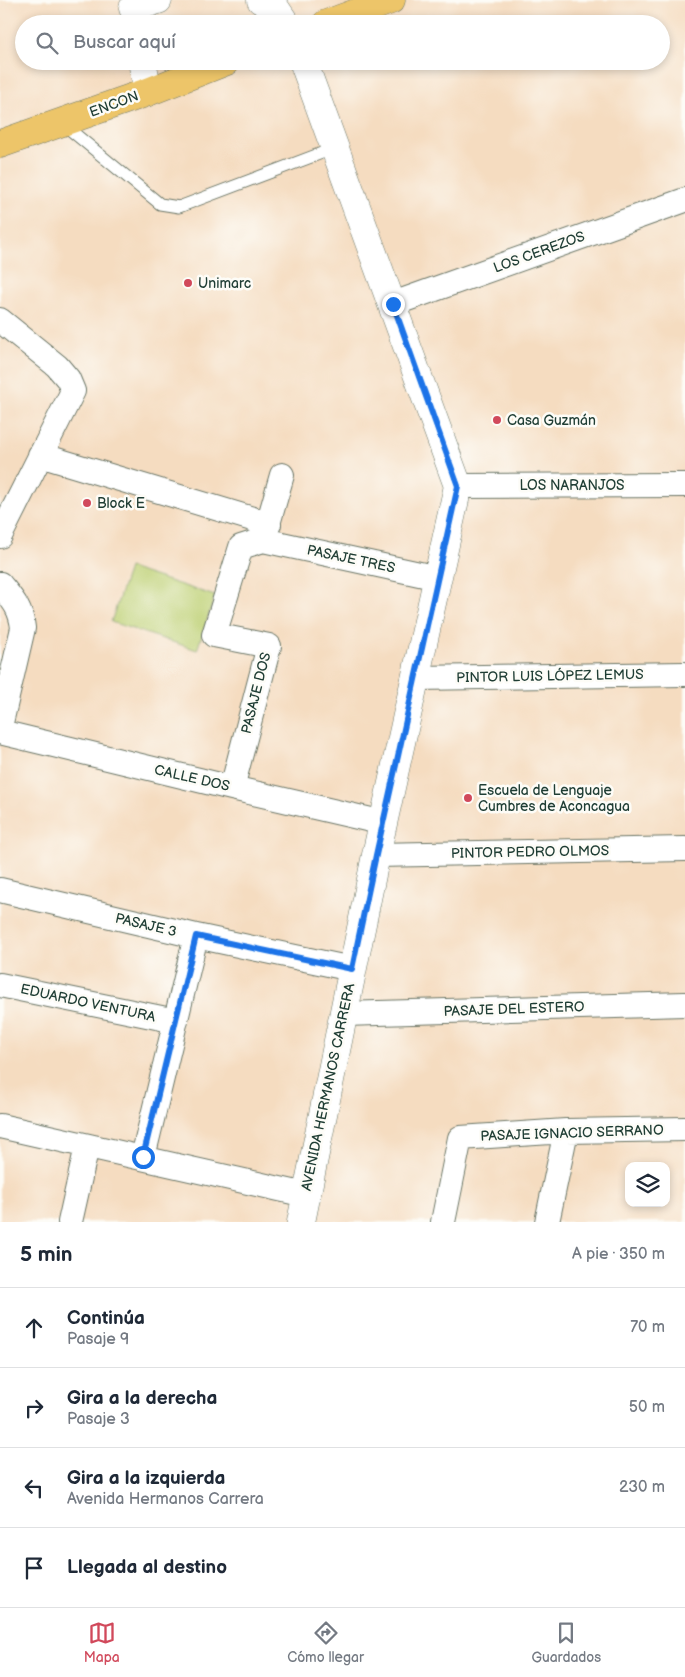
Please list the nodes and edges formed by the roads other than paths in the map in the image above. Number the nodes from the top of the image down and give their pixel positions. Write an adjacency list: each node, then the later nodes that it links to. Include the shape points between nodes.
1 (158, 0): 4 (street)
2 (261, 0): 5 (street)
3 (391, 0): 6 (main road)
4 (133, 11)
5 (280, 15)
6 (350, 15)
7 (144, 70): 10 (street)
8 (204, 70): 10 (main road, ENCON)
9 (305, 70): 13 (street)
10 (148, 92): 11 (main road, ENCON)
11 (61, 123): 12 (main road, ENCON); 13 (lane, via 160,204 179,207)
12 (0, 144)
13 (335, 148): 15 (street)
14 (685, 200): 15 (street, LOS CEREZOS)
15 (393, 304): 20 (street)
16 (0, 320): 17 (street, via 57,366 68,378 73,391)
17 (40, 455): 21 (street, PASAJE TRES); 22 (street)
18 (282, 475): 21 (street)
19 (685, 485): 20 (street, LOS NARANJOS)
20 (458, 486): 23 (street, AVENIDA HERMANOS CARRERA)
21 (266, 532): 23 (street, PASAJE TRES); 29 (street, PASAJE DOS, via 241,547 214,636 269,646)
22 (0, 536)
23 (438, 578): 26 (street, AVENIDA HERMANOS CARRERA)
24 (0, 584): 27 (street, via 22,616)
25 (685, 674): 26 (street, PINTOR LUIS LÓPEZ LEMUS)
26 (416, 678): 30 (street, AVENIDA HERMANOS CARRERA)
27 (0, 728)
28 (0, 732): 29 (street, CALLE DOS)
29 (232, 788): 30 (street, CALLE DOS)
30 (384, 822): 32 (street, AVENIDA HERMANOS CARRERA)
31 (685, 850): 32 (street, PINTOR PEDRO OLMOS)
32 (376, 855): 35 (street, AVENIDA HERMANOS CARRERA)
33 (0, 890): 34 (street, PASAJE 3)
34 (196, 936): 35 (street, PASAJE 3); 39 (street)
35 (352, 969): 38 (street, AVENIDA HERMANOS CARRERA)
36 (0, 985): 39 (street, EDUARDO VENTURA)
37 (685, 1004): 38 (street, PASAJE DEL ESTERO)
38 (343, 1014): 45 (street, AVENIDA HERMANOS CARRERA)
39 (176, 1021): 44 (street)
40 (0, 1126): 43 (street)
41 (685, 1130): 42 (street, PASAJE IGNACIO SERRANO)
42 (566, 1131): 48 (street, PASAJE IGNACIO SERRANO, via 460,1138); 49 (street)
43 (87, 1146): 44 (street); 46 (street)
44 (143, 1157): 45 (street)
45 (306, 1195): 47 (street, AVENIDA HERMANOS CARRERA)
46 (70, 1222)
47 (301, 1222)
48 (443, 1222)
49 (547, 1222)

